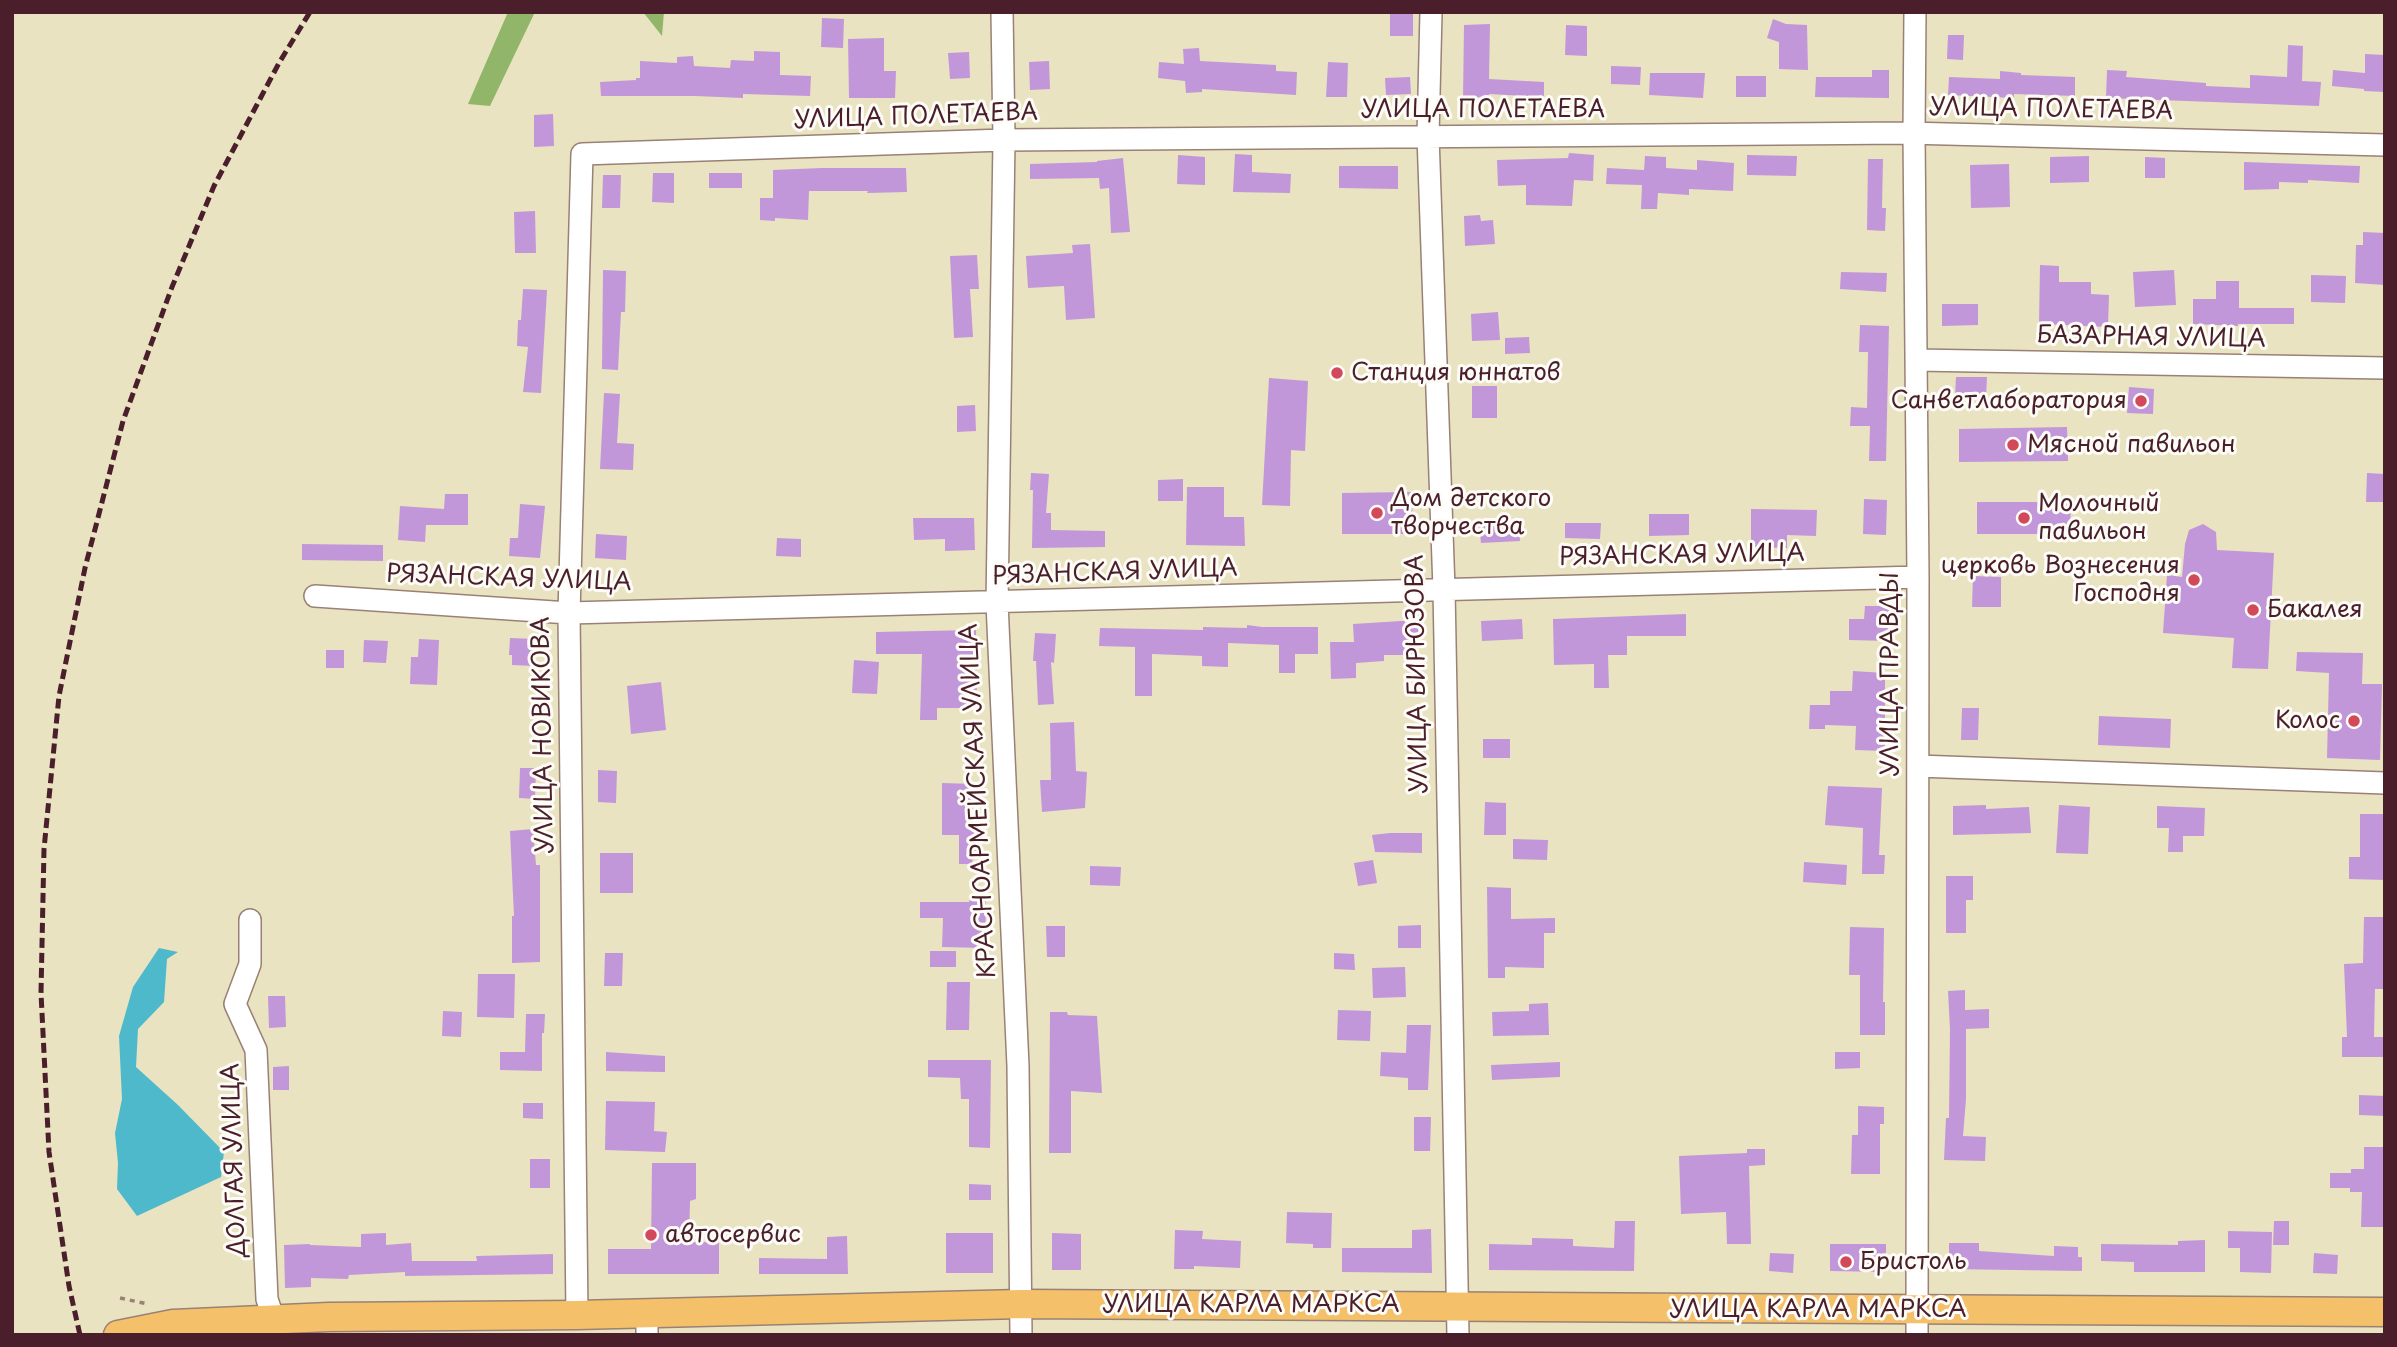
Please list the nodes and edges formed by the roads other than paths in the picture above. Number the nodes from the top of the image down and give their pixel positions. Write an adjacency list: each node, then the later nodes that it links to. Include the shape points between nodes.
1 (1002, 12): 6 (street, КРАСНОАРМЕЙСКАЯ УЛИЦА)
2 (1431, 12): 5 (street, УЛИЦА БИРЮЗОВА)
3 (1915, 12): 4 (street, УЛИЦА ПРАВДЫ)
4 (1914, 134): 5 (street, УЛИЦА ПОЛЕТАЕВА); 7 (street, УЛИЦА ПОЛЕТАЕВА); 9 (street, УЛИЦА ПРАВДЫ)
5 (1428, 136): 6 (street, УЛИЦА ПОЛЕТАЕВА); 12 (street, УЛИЦА БИРЮЗОВА)
6 (1004, 140): 8 (street, УЛИЦА ПОЛЕТАЕВА); 14 (street, КРАСНОАРМЕЙСКАЯ УЛИЦА)
7 (2385, 145)
8 (582, 154): 15 (street, УЛИЦА НОВИКОВА)
9 (1916, 360): 10 (street, БАЗАРНАЯ УЛИЦА); 11 (street, УЛИЦА ПРАВДЫ)
10 (2385, 368)
11 (1918, 577): 12 (street, РЯЗАНСКАЯ УЛИЦА); 16 (street, УЛИЦА ПРАВДЫ)
12 (1444, 589): 14 (street, РЯЗАНСКАЯ УЛИЦА); 23 (street, УЛИЦА БИРЮЗОВА)
13 (315, 596): 15 (street, РЯЗАНСКАЯ УЛИЦА)
14 (997, 603): 15 (street, РЯЗАНСКАЯ УЛИЦА); 19 (street, КРАСНОАРМЕЙСКАЯ УЛИЦА, via 1018,1066)
15 (569, 612): 21 (street, УЛИЦА НОВИКОВА)
16 (1918, 766): 17 (street); 24 (street, УЛИЦА ПРАВДЫ)
17 (2385, 783)
18 (250, 920): 22 (street, ДОЛГАЯ УЛИЦА, via 250,964 235,1004 256,1050 267,1299)
19 (1020, 1304): 23 (main road, УЛИЦА КАРЛА МАРКСА); 25 (main road, УЛИЦА КАРЛА МАРКСА); 27 (street, КРАСНОАРМЕЙСКАЯ УЛИЦА)
20 (2385, 1312): 24 (main road, УЛИЦА КАРЛА МАРКСА)
21 (577, 1315): 22 (main road, УЛИЦА КАРЛА МАРКСА); 25 (main road, УЛИЦА КАРЛА МАРКСА)
22 (274, 1320): 26 (main road, УЛИЦА КАРЛА МАРКСА, via 173,1324)
23 (1457, 1321): 24 (main road, УЛИЦА КАРЛА МАРКСА)
24 (1917, 1323)
25 (647, 1324)
26 (118, 1335)
27 (1021, 1335)

